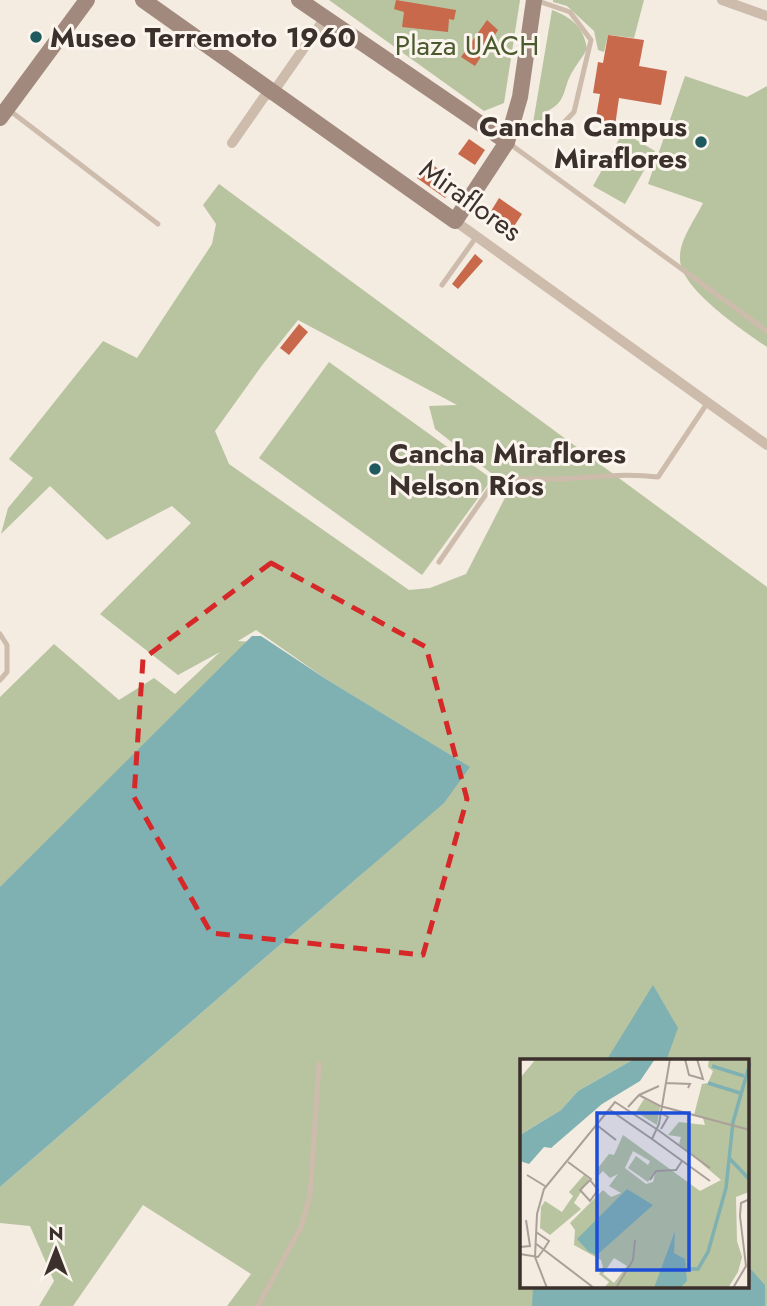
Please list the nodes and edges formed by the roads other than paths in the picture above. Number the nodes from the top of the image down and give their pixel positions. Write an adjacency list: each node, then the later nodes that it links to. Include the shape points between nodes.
1 (87, 0): 9 (main road)
2 (143, 0): 8 (main road, Miraflores)
3 (299, 0): 7 (main road)
4 (534, 0): 10 (lane, via 570,12 591,40 574,112 552,135); 11 (main road, via 520,97)
5 (722, 0): 6 (street)
6 (767, 16)
7 (325, 18): 8 (street); 11 (main road)
8 (274, 91): 12 (street, via 264,97); 13 (main road, Miraflores)
9 (3, 113): 14 (lane)
10 (534, 135)
11 (508, 142): 13 (main road); 17 (lane)
12 (232, 143)
13 (456, 221): 15 (street, Miraflores)
14 (158, 224)
15 (477, 236): 16 (lane); 18 (street, Miraflores)
16 (442, 285)
17 (767, 331)
18 (708, 402): 19 (street, Miraflores); 20 (lane, via 658,477 508,479 493,484)
19 (767, 444)
20 (439, 562)
21 (0, 634): 22 (lane, via 7,645 7,672)
22 (0, 680)
23 (319, 1064): 24 (lane, via 310,1196 301,1227)
24 (258, 1306)

